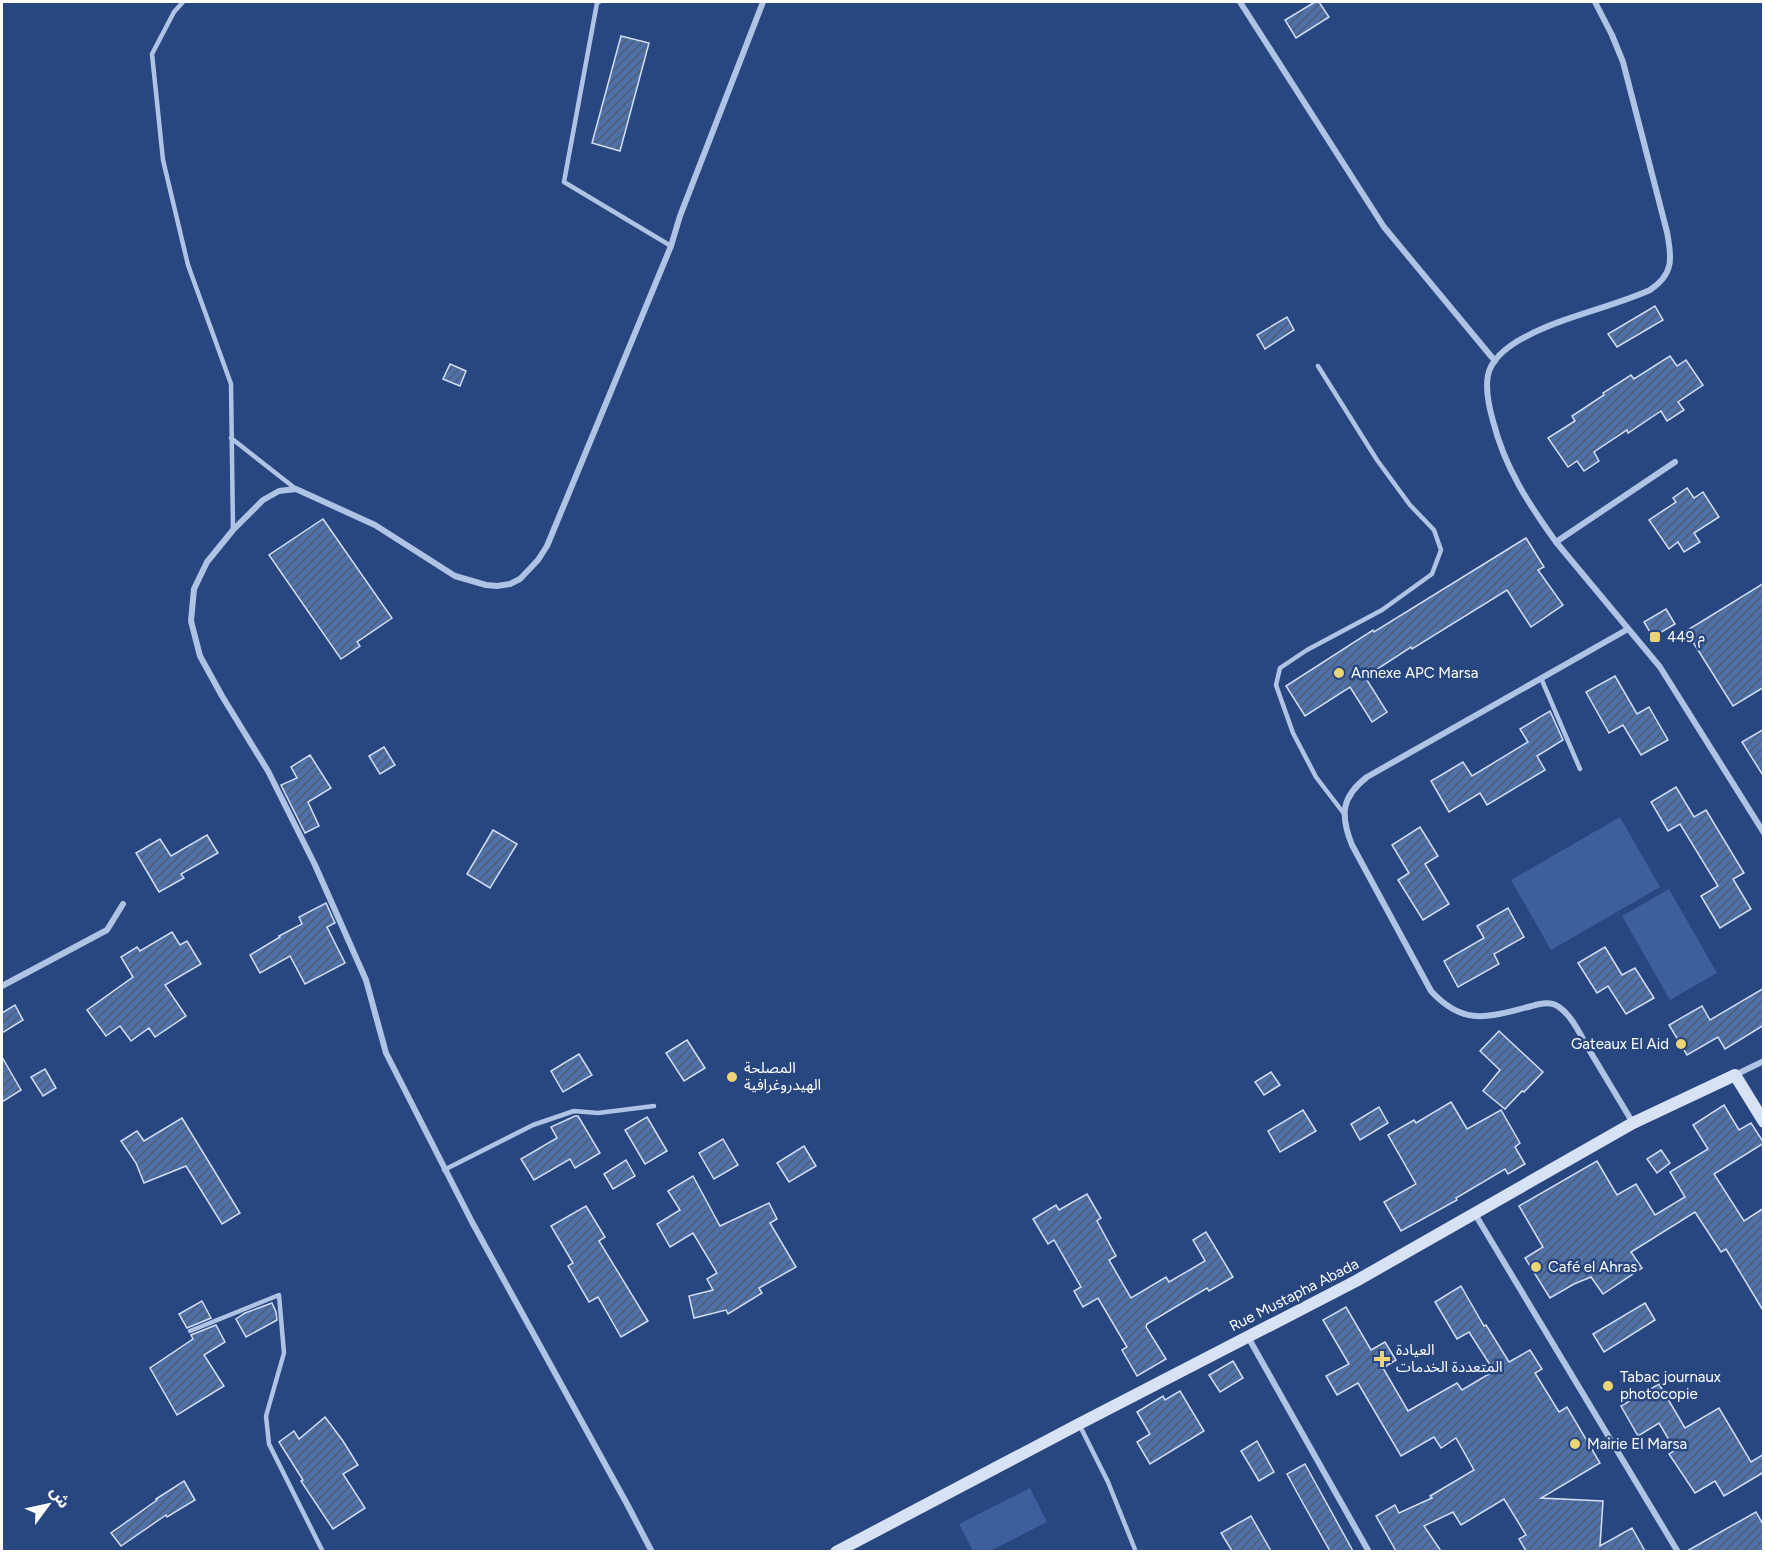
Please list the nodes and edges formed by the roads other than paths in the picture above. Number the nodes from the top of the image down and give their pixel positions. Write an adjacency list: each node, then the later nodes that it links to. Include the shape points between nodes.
1 (183, 2): 9 (lane, via 152,54 163,160 188,265 231,384)
2 (597, 2): 6 (lane, via 564,182)
3 (763, 2): 6 (street)
4 (1240, 2): 7 (street, via 1384,227)
5 (1595, 2): 7 (street, via 1623,62 1667,232 1669,268 1650,290 1527,336)
6 (671, 246): 11 (street, via 546,546 520,579 497,586 455,576 375,525)
7 (1495, 361): 13 (street, via 1488,374 1487,391 1496,433 1517,484)
8 (1318, 366): 17 (lane, via 1377,460 1434,530 1441,550 1432,574 1382,610 1280,668 1276,685 1293,733 1316,777)
9 (231, 438): 11 (lane); 12 (lane)
10 (1675, 462): 13 (street)
11 (296, 489): 12 (street, via 279,491 263,500)
12 (232, 530): 26 (street, via 207,562 194,589 191,621 200,656 268,771 315,864 366,980 386,1053)
13 (1556, 542): 14 (street)
14 (1628, 629): 15 (street); 18 (street, via 1660,667)
15 (1541, 678): 16 (lane); 17 (street, via 1367,777 1350,792)
16 (1580, 769)
17 (1345, 815): 25 (street, via 1352,844 1431,991 1441,1002 1471,1016 1487,1017 1539,1004 1557,1005 1571,1020)
18 (1764, 833)
19 (123, 904): 20 (street, via 107,930)
20 (2, 986)
21 (1764, 1061): 22 (street, Rue Mustapha Abada)
22 (1735, 1075): 24 (main road); 25 (main road, Rue Mustapha Abada)
23 (654, 1106): 26 (lane, via 598,1113 574,1111 533,1125)
24 (1764, 1122)
25 (1633, 1123): 27 (main road, Rue Mustapha Abada)
26 (444, 1170): 32 (street)
27 (1475, 1214): 29 (main road, Rue Mustapha Abada); 36 (street)
28 (190, 1331): 31 (lane, via 279,1295 284,1353 266,1416 269,1444)
29 (1248, 1337): 30 (main road, Rue Mustapha Abada); 35 (street)
30 (1079, 1424): 33 (main road, Rue Mustapha Abada); 34 (lane)
31 (323, 1551)
32 (652, 1551)
33 (836, 1551)
34 (1136, 1551)
35 (1369, 1551)
36 (1678, 1551)

